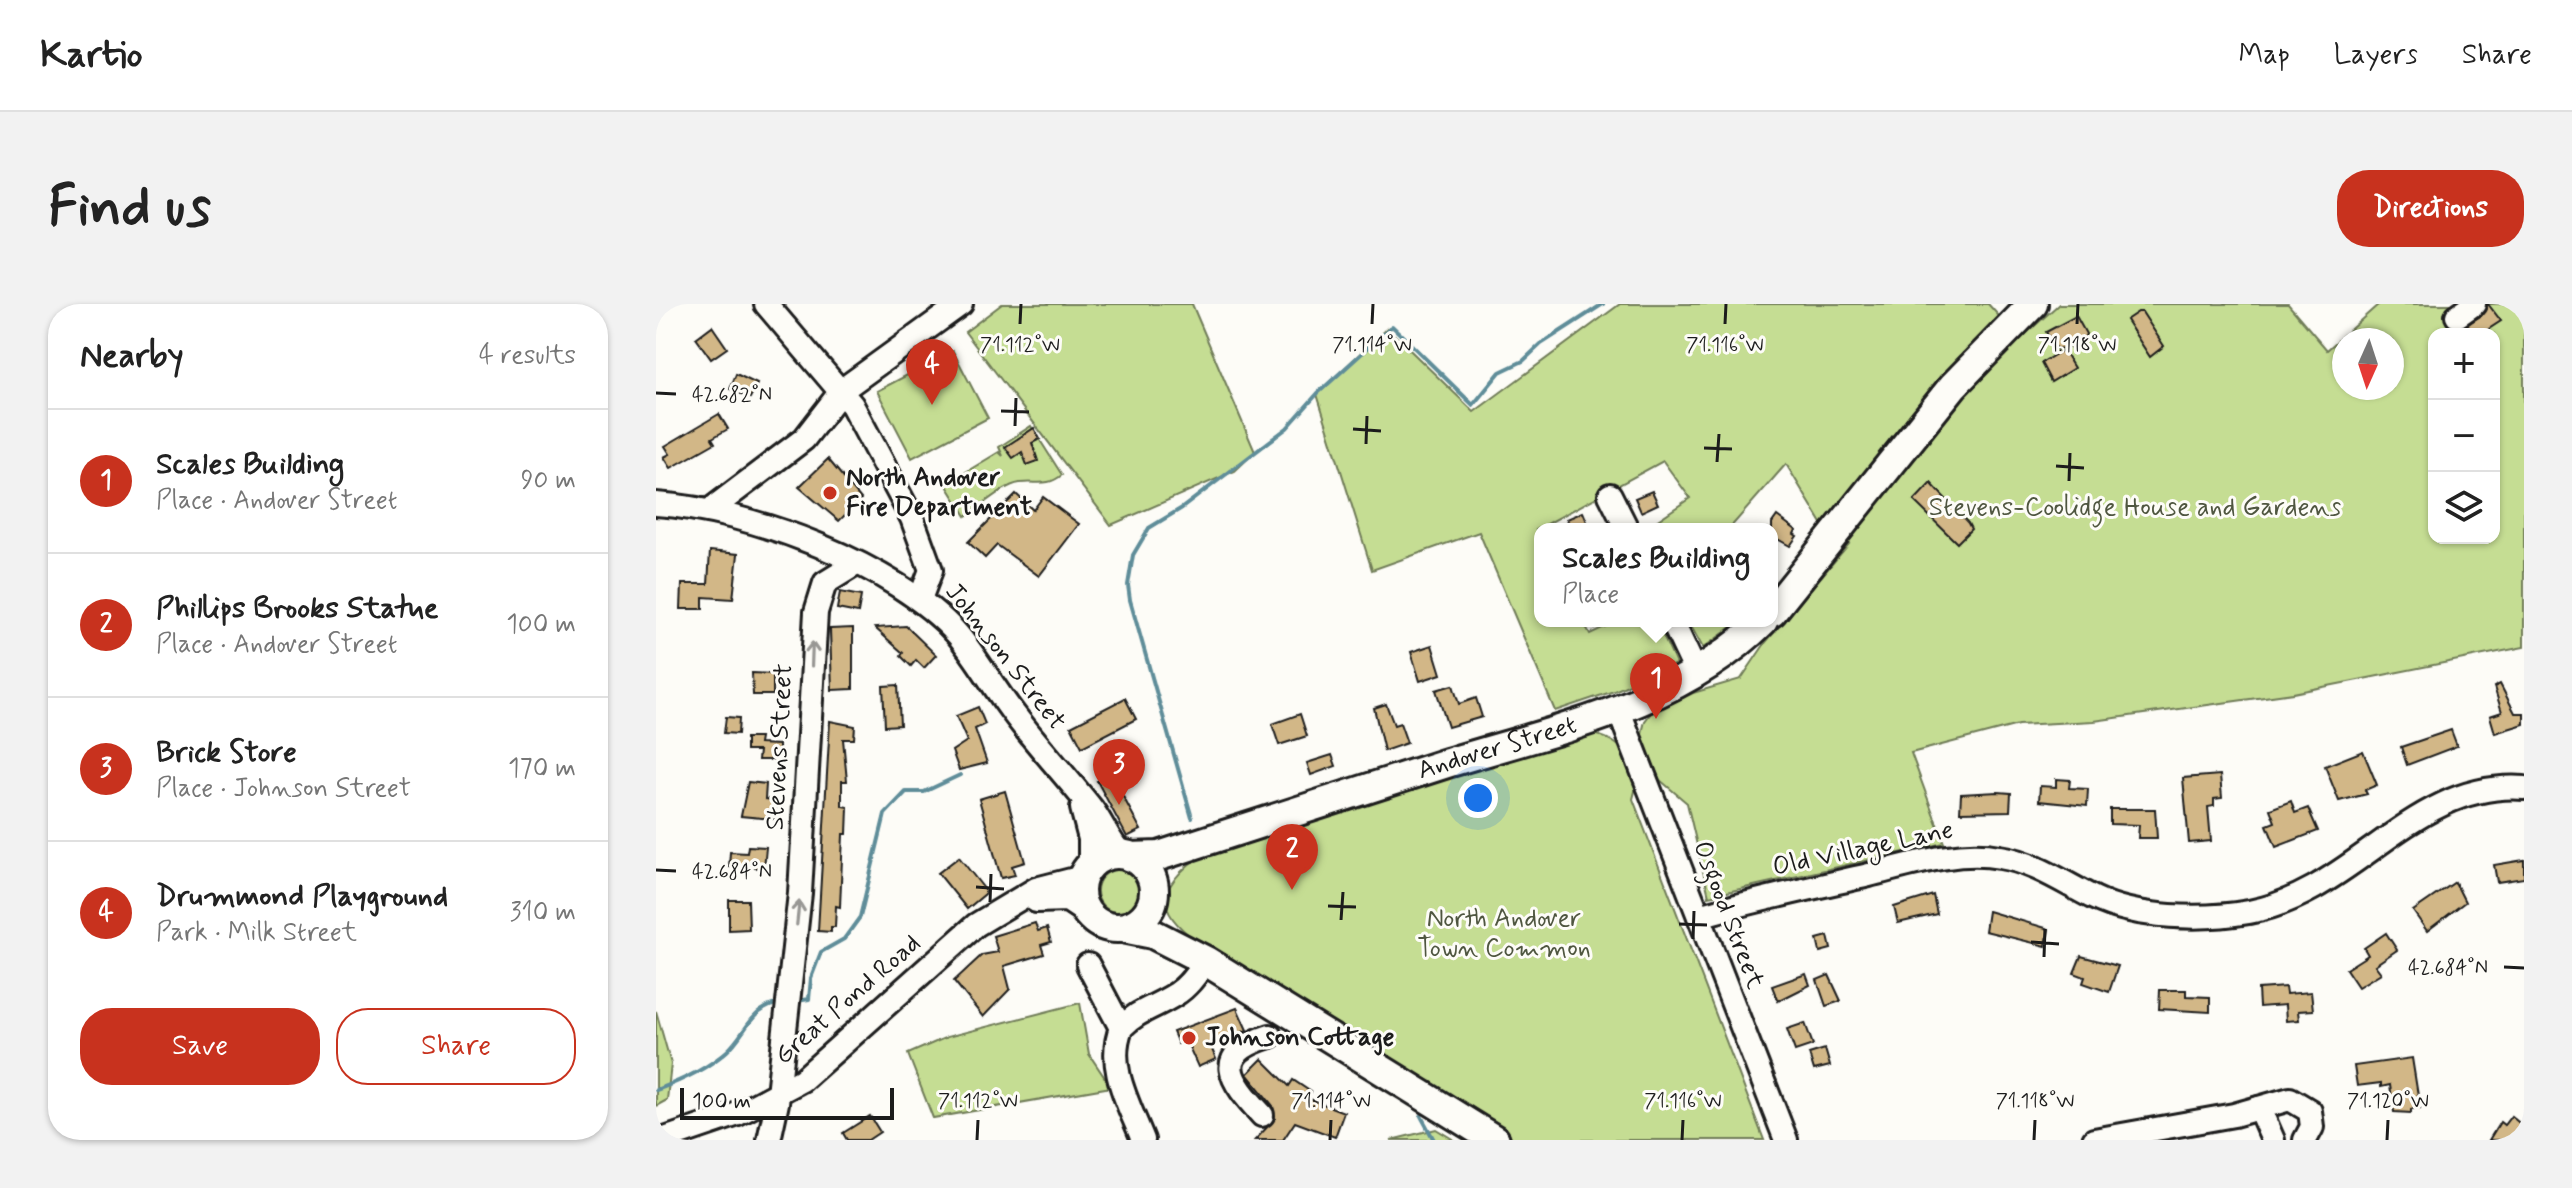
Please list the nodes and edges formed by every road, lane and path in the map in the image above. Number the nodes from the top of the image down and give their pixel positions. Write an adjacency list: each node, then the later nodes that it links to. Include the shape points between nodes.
1 (766, 304): 4 (street, Johnson Street)
2 (961, 304): 4 (street)
3 (2021, 308): 11 (main road)
4 (842, 390): 7 (street, via 804,439); 10 (street, Johnson Street, via 894,480 924,547 931,570)
5 (1610, 495): 8 (street)
6 (656, 504): 7 (street)
7 (709, 511): 9 (street, via 791,534)
8 (1624, 523)
9 (856, 564): 10 (street); 30 (street, Stevens Street, one-way to 9, via 800,893 816,612 825,583)
10 (920, 599): 17 (street, Johnson Street, via 964,643)
11 (1778, 605)
12 (1675, 627): 14 (street)
13 (1756, 627): 14 (main road, Andover Street)
14 (1696, 672): 15 (main road, Andover Street)
15 (1619, 711): 18 (main road, Andover Street); 24 (street, Osgood Street)
16 (2524, 788): 24 (street, Old Village Lane, via 2490,789 2434,807 2350,868 2298,897 2250,911 2192,915 2125,908 2097,900 2026,864 1983,856 1920,863)
17 (1079, 796): 19 (street, Johnson Street); 20 (street, Johnson Street, via 1090,839)
18 (1214, 838): 19 (main road, Andover Street, via 1159,856); 21 (main road, Andover Street)
19 (1126, 856): 20 (main road, via 1110,855); 21 (main road, via 1146,868)
20 (1087, 872): 22 (street, Great Pond Road, via 1036,889); 23 (main road, via 1081,896)
21 (1154, 890): 25 (main road, via 1140,920); 26 (main road, via 1159,912)
22 (1015, 903): 23 (street, Great Pond Road, via 1067,900); 30 (street, Great Pond Road, via 976,925 802,1080)
23 (1088, 914): 25 (main road, via 1107,927)
24 (1699, 916): 37 (street, Osgood Street)
25 (1123, 928): 26 (main road, via 1153,934)
26 (1206, 961): 28 (street, via 1182,990 1134,1013); 36 (main road)
27 (1088, 965): 28 (street)
28 (1121, 1028): 35 (street, via 1114,1052 1118,1074)
29 (1270, 1036): 32 (street, via 1237,1052 1231,1065 1234,1085)
30 (778, 1094): 33 (street, Great Pond Road); 34 (street, Stevens Street)
31 (2259, 1108): 38 (street); 39 (street); 40 (street, via 2290,1099 2305,1105 2312,1127)
32 (1262, 1115)
33 (662, 1140)
34 (769, 1140)
35 (1143, 1140)
36 (1495, 1140)
37 (1786, 1140)
38 (2094, 1140)
39 (2273, 1140)
40 (2305, 1140)

